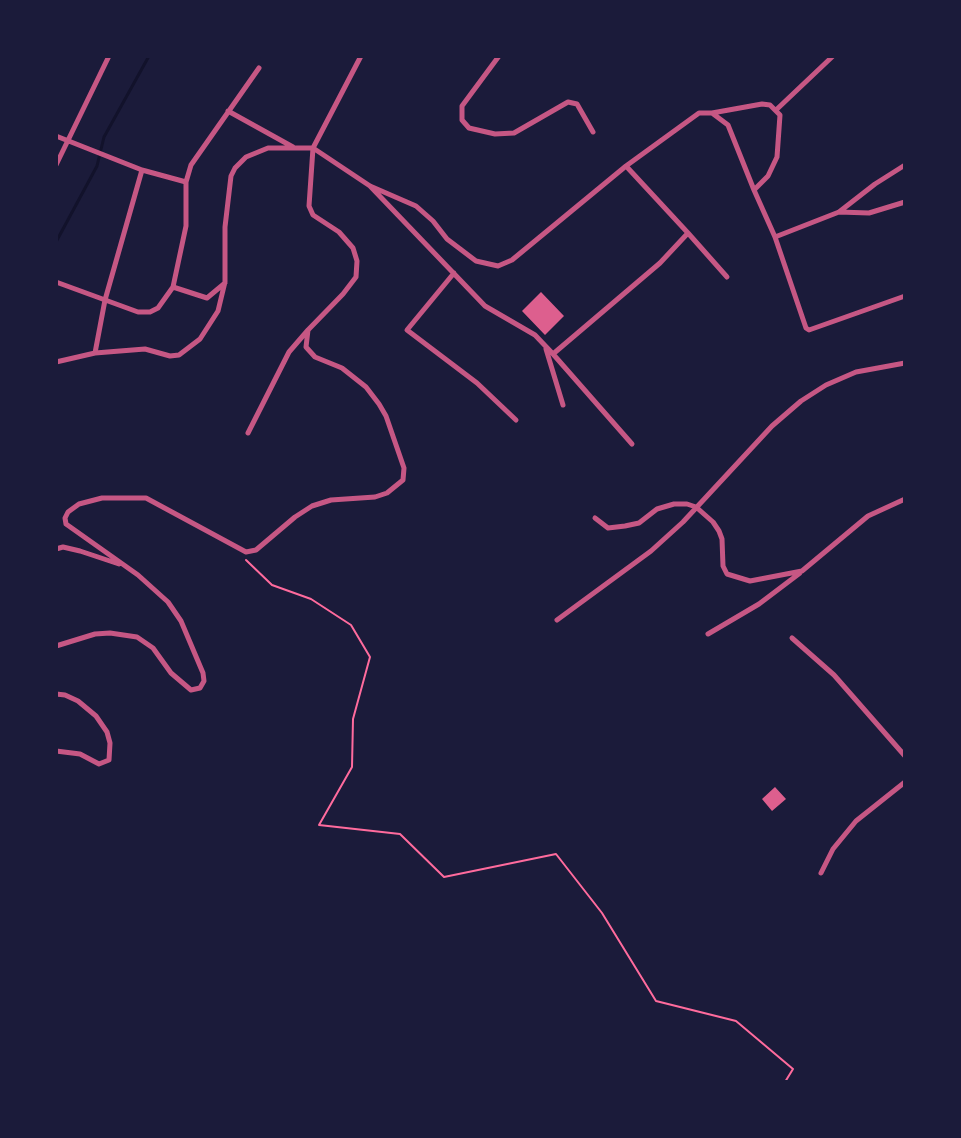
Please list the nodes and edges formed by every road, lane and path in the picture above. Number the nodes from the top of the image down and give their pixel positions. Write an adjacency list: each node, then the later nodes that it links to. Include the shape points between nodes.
1 (110, 56): 11 (street)
2 (361, 56): 13 (street)
3 (500, 56): 9 (street, via 462,106 462,120 470,128 495,134 514,133 556,108 573,102)
4 (833, 56): 6 (street)
5 (259, 68): 7 (street)
6 (776, 110): 8 (street, via 762,104); 20 (street, via 781,121 777,157 768,176)
7 (228, 111): 12 (street); 18 (street, via 191,165)
8 (712, 112): 16 (street, via 699,113); 20 (street, via 728,125)
9 (593, 132)
10 (56, 136): 11 (street)
11 (68, 142): 14 (street); 17 (street)
12 (295, 148): 13 (street); 28 (street, via 268,148 246,157 235,168 231,176 225,227)
13 (313, 148): 19 (street); 32 (street, via 309,206 313,215 338,232 352,248 357,261 356,276)
14 (56, 165)
15 (905, 165): 22 (street)
16 (626, 166): 19 (street, via 512,260 498,266 476,261 447,239 416,206); 23 (street)
17 (142, 170): 18 (street); 31 (street)
18 (186, 182): 29 (street, via 188,216)
19 (370, 186): 25 (street)
20 (754, 190): 24 (street)
21 (905, 202): 22 (street, via 869,213)
22 (839, 212): 24 (street)
23 (688, 233): 26 (street); 35 (street, via 660,263)
24 (775, 237): 30 (street, via 807,329)
25 (454, 273): 33 (street, via 485,306 535,335); 39 (street, via 407,330 477,383)
26 (727, 277)
27 (56, 282): 31 (street)
28 (226, 282): 29 (street, via 206,298); 34 (street, via 218,311 200,339 179,355 170,356 145,349)
29 (173, 287): 31 (street, via 158,308 150,312 138,312)
30 (905, 296)
31 (105, 300): 34 (street)
32 (308, 330): 40 (street, via 289,352); 46 (street, via 306,347 315,357 342,368 366,386 379,404 404,468 403,480 375,497 331,500 312,506 256,550 246,552)
33 (545, 346): 35 (street); 38 (street)
34 (95, 352): 36 (street)
35 (553, 354): 41 (street)
36 (56, 362)
37 (905, 363): 43 (street, via 856,372 801,401 772,426)
38 (563, 405)
39 (516, 420)
40 (248, 433)
41 (632, 444)
42 (904, 501): 48 (street, via 868,516)
43 (696, 507): 44 (street, via 674,504 657,509 639,523 608,528); 48 (street, via 719,531 723,566 733,578 750,581); 49 (street, via 651,551)
44 (595, 518)
45 (56, 548): 47 (street, via 80,551)
46 (235, 548): 47 (street, via 146,498 102,498 79,504 68,512 64,518 66,524); 58 (path, via 272,586 311,599 351,625 370,656 353,719 352,767 320,825 400,834 444,877 556,854 602,913 656,1000 736,1021 793,1069)
47 (124, 566): 52 (street, via 168,602 181,620 204,673 200,688 191,690 171,673 153,648 137,638 95,634)
48 (802, 571): 50 (street, via 759,604)
49 (557, 620)
50 (708, 634)
51 (792, 638): 55 (street, via 834,675)
52 (56, 646)
53 (56, 694): 54 (street, via 78,701 96,716 108,737 109,760 98,764 80,754)
54 (56, 751)
55 (905, 756)
56 (905, 782): 57 (street, via 856,821 832,849)
57 (821, 873)
58 (785, 1082)

